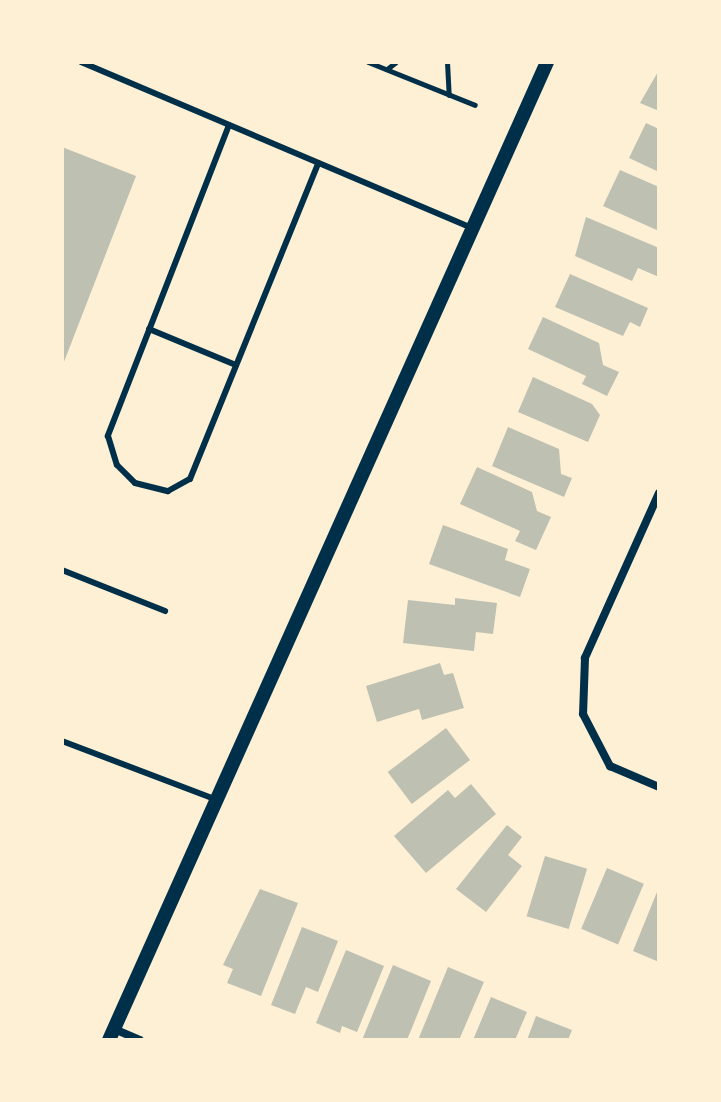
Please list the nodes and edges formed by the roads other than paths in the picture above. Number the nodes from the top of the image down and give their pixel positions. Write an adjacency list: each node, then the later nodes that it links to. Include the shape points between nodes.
1 (81, 62): 3 (lane)
2 (547, 62): 5 (street)
3 (229, 125): 4 (lane); 6 (lane)
4 (318, 163): 5 (lane); 7 (lane)
5 (473, 228): 13 (street)
6 (149, 329): 7 (lane); 7 (lane, via 108,436 117,465 135,483 168,491 190,479)
7 (236, 365)
8 (659, 493): 12 (street, via 585,658 583,714 610,766)
9 (62, 570): 10 (lane)
10 (165, 611)
11 (62, 741): 13 (lane)
12 (659, 787)
13 (217, 800): 14 (street)
14 (112, 1035): 15 (street)
15 (140, 1040)

